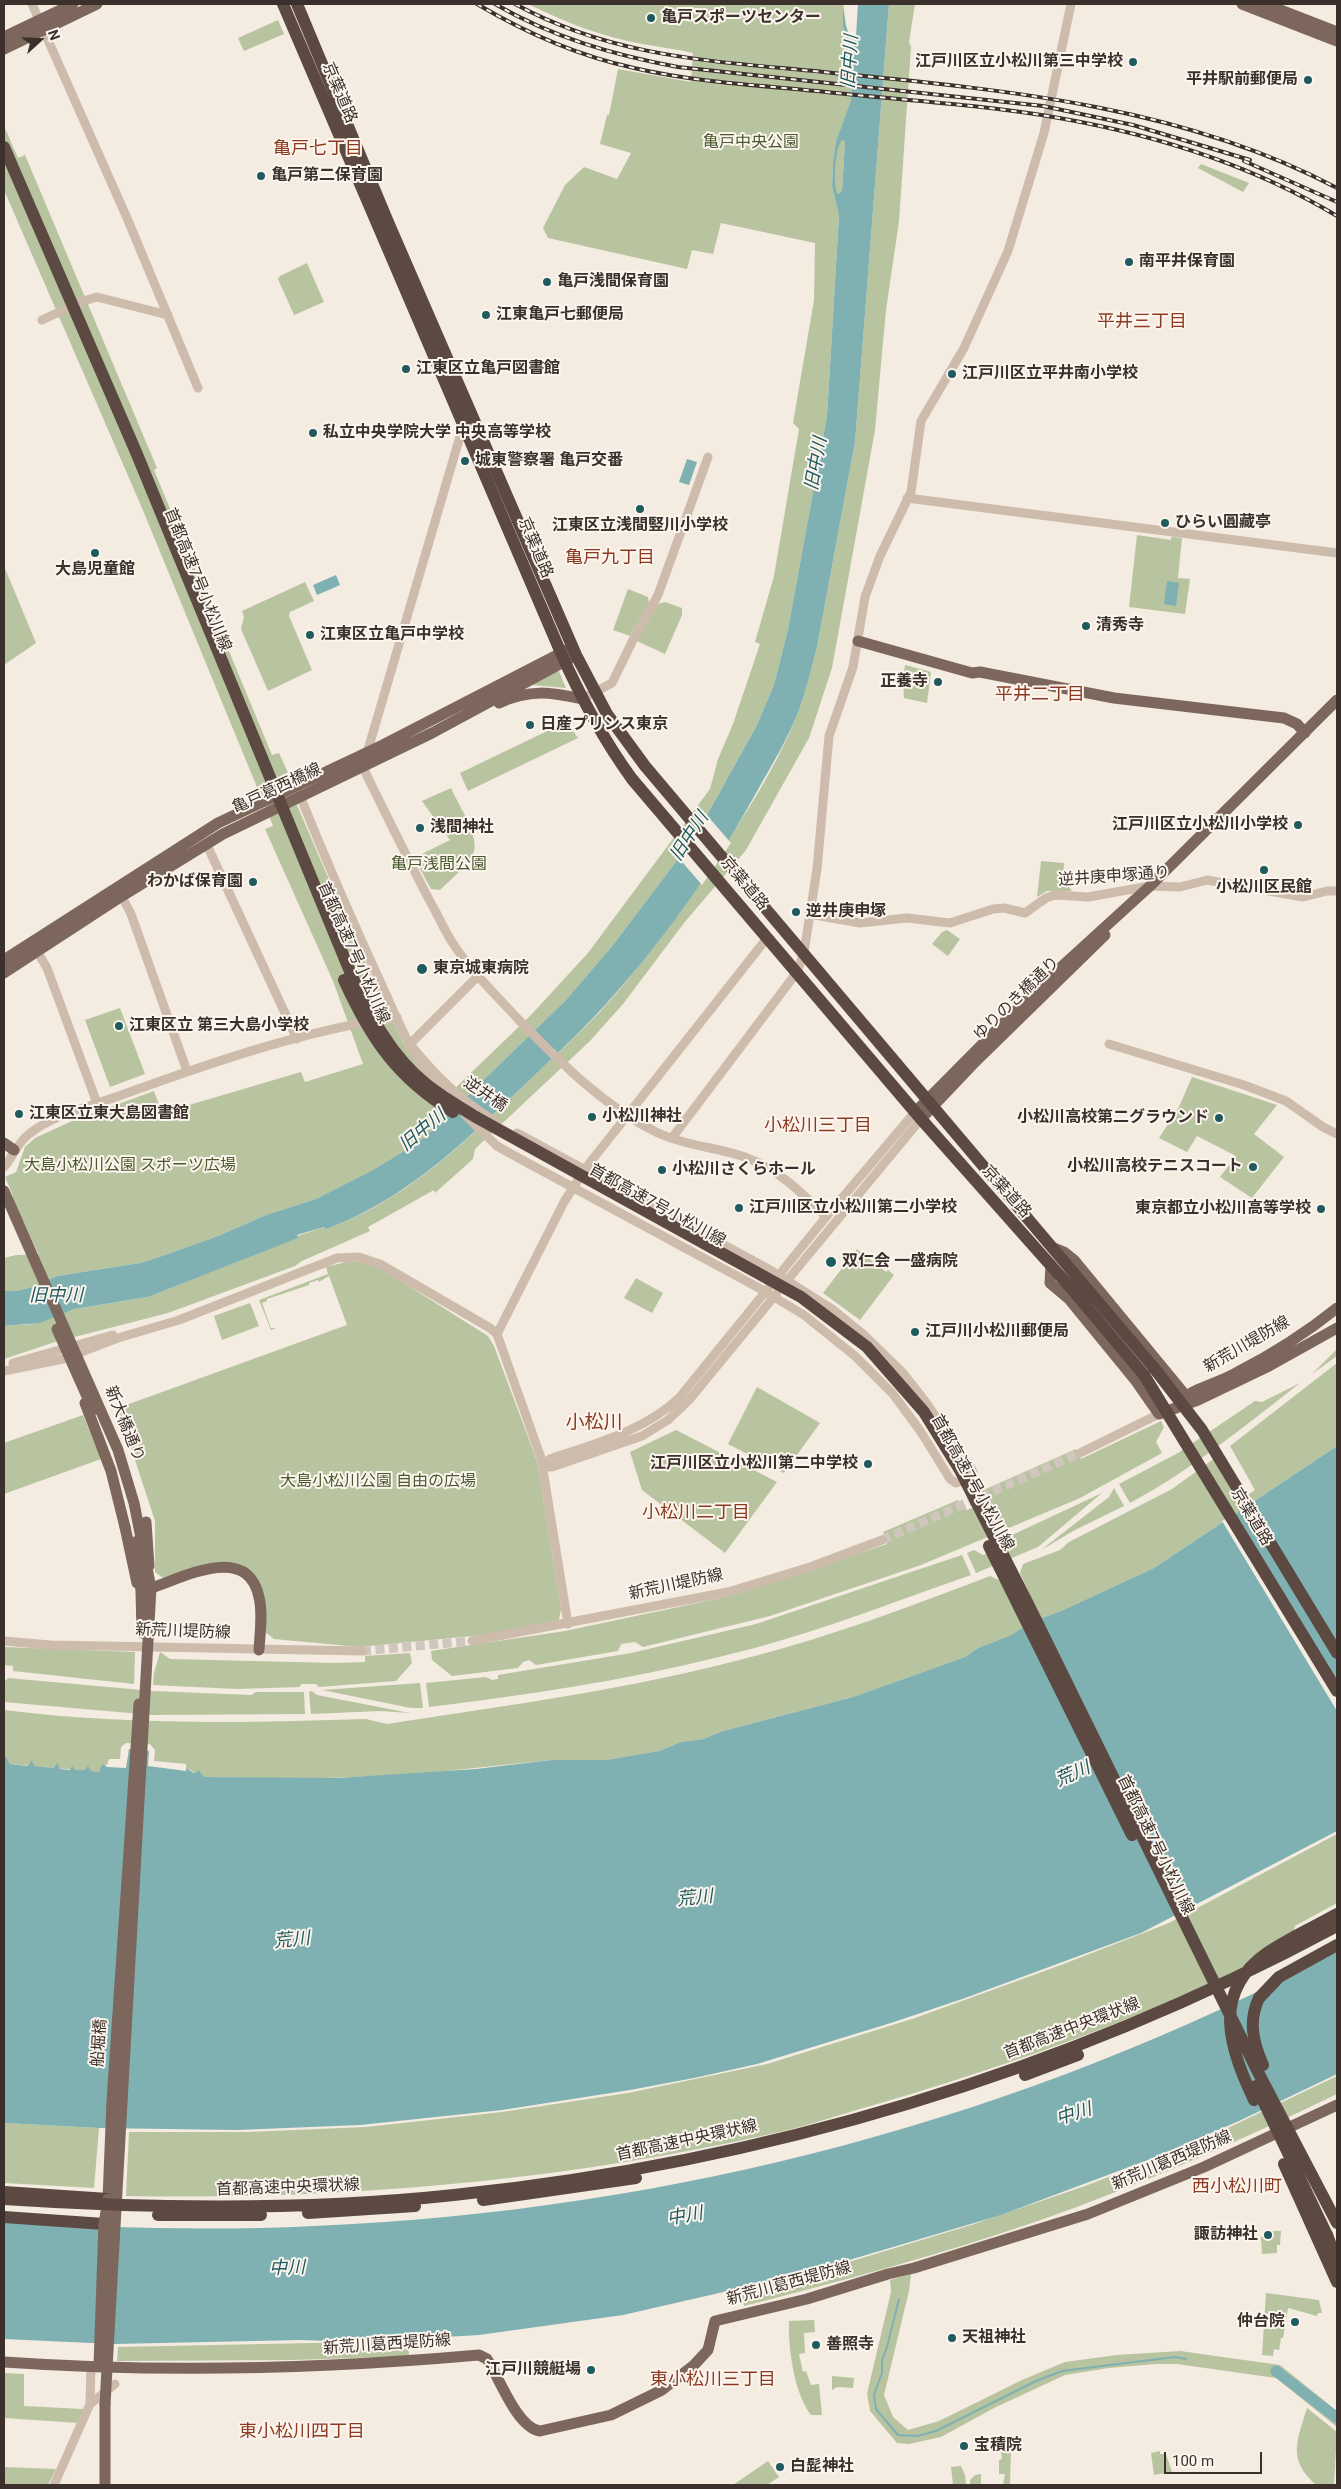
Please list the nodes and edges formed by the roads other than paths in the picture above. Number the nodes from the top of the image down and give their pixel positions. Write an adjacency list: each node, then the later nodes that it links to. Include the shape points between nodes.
1 (32, 4): 9 (street)
2 (73, 4): 9 (main road)
3 (97, 4): 9 (main road)
4 (283, 4): 21 (highway, 京葉道路)
5 (297, 4): 20 (highway, 京葉道路)
6 (1071, 4): 23 (street, via 1044,133 1008,251 964,348 926,410 918,436 913,483)
7 (1242, 4): 13 (main road)
8 (1265, 4): 11 (main road)
9 (41, 24): 10 (main road); 17 (street)
10 (28, 30): 12 (main road); 14 (main road)
11 (1337, 32)
12 (4, 37)
13 (1337, 41)
14 (4, 49)
15 (4, 146): 102 (highway, 首都高速7号小松川線, bridge, via 136,452 351,974 384,1037 403,1063 421,1079 474,1116 751,1267 816,1307 867,1347 904,1388 960,1470)
16 (4, 168): 110 (highway, 首都高速7号小松川線, bridge, via 129,455 343,977 376,1042 397,1068 434,1101 797,1304 861,1353 898,1393 932,1440 966,1501)
17 (168, 314): 18 (street, via 97,296); 19 (street)
18 (42, 320)
19 (198, 388)
20 (469, 407): 21 (street); 26 (highway, 京葉道路)
21 (464, 422): 26 (highway, 京葉道路); 32 (street)
22 (708, 457): 27 (street, via 658,595 615,679)
23 (907, 498): 24 (street); 25 (street, via 865,597)
24 (1337, 553)
25 (858, 641): 31 (main road, via 972,673 1114,698 1284,718 1297,724); 39 (street, via 829,736 821,833)
26 (569, 654): 27 (highway, 京葉道路); 28 (highway, 京葉道路); 30 (main road, 亀戸葛西橋線); 32 (main road, 亀戸葛西橋線)
27 (594, 693): 28 (street); 42 (highway, 京葉道路, via 633,751)
28 (582, 699): 30 (main road, via 544,692 524,694); 40 (highway, 京葉道路, via 624,768)
29 (1337, 700): 31 (main road, ゆりのき橋通り)
30 (454, 721): 33 (main road, 亀戸葛西橋線)
31 (1305, 733): 36 (main road, ゆりのき橋通り)
32 (367, 753): 33 (street); 34 (main road, 亀戸葛西橋線)
33 (364, 766): 34 (main road, 亀戸葛西橋線); 46 (street, via 399,844 443,927)
34 (299, 791): 35 (main road, 亀戸葛西橋線); 37 (main road, 亀戸葛西橋線, via 218,824); 47 (street)
35 (206, 843): 37 (main road, 亀戸葛西橋線); 48 (street)
36 (1150, 886): 38 (street, 逆井庚申塚通り, via 1180,887 1207,880 1303,897); 39 (street, 逆井庚申塚通り, via 1088,896 1050,896 1025,913 993,908 950,923 907,918 860,923); 53 (main road, ゆりのき橋通り, via 1075,952)
37 (119, 891): 41 (main road, 亀戸葛西橋線); 43 (main road, 亀戸葛西橋線); 51 (street, via 131,914)
38 (1337, 891)
39 (809, 914): 42 (street)
40 (767, 938): 44 (highway, 京葉道路); 55 (street)
41 (37, 951): 45 (main road, 亀戸葛西橋線); 54 (street, via 47,968)
42 (804, 952): 44 (street); 53 (highway, 京葉道路)
43 (4, 960)
44 (797, 972): 56 (highway, 京葉道路); 58 (street)
45 (4, 973)
46 (478, 976): 49 (street); 55 (street, via 570,1072)
47 (397, 1018): 48 (street, via 353,1023); 49 (street)
48 (297, 1039): 51 (street)
49 (410, 1044): 52 (street, via 421,1065)
50 (1109, 1044): 57 (street, via 1286,1101)
51 (187, 1071): 54 (street)
52 (443, 1087): 62 (street, 逆井橋, via 509,1129); 63 (street, bridge, via 497,1146)
53 (930, 1102): 56 (main road, ゆりのき橋通り); 67 (highway, 京葉道路)
54 (97, 1104): 60 (street, via 35,1130)
55 (627, 1115): 58 (street); 62 (street)
56 (918, 1116): 66 (street); 68 (highway, 京葉道路); 69 (street)
57 (1337, 1134)
58 (672, 1138): 66 (street, via 743,1156 761,1164 798,1189)
59 (4, 1144): 60 (main road)
60 (14, 1150): 61 (street)
61 (4, 1167)
62 (585, 1169): 63 (street); 69 (street, 逆井橋)
63 (574, 1186): 70 (street); 74 (street)
64 (4, 1191): 75 (main road, 新大橋通り, bridge)
65 (4, 1209): 75 (main road, 新大橋通り, bridge)
66 (826, 1217): 69 (street)
67 (1054, 1248): 78 (highway, 京葉道路); 81 (main road, via 1074,1260)
68 (1051, 1265): 78 (highway, 京葉道路); 82 (main road, via 1050,1283 1068,1299)
69 (784, 1278): 70 (street); 70 (street, 逆井橋, via 847,1321 902,1373 971,1468 970,1479 961,1483 950,1479 912,1419 881,1381 838,1341)
70 (770, 1294): 84 (street, via 664,1412 636,1427 550,1459)
71 (1337, 1308): 79 (main road, 新荒川堤防線, via 1281,1347)
72 (156, 1328): 74 (street, via 337,1258 359,1257 390,1269); 76 (street, via 102,1337); 77 (street, via 118,1338 63,1359)
73 (1337, 1328): 80 (main road, 新荒川堤防線)
74 (497, 1334): 84 (street)
75 (71, 1351): 86 (main road, 新大橋通り, bridge, via 118,1450 127,1478); 86 (main road, bridge, via 111,1471 134,1576); 86 (main road, bridge, via 120,1438 130,1464 146,1522 150,1570); 88 (main road, 新大橋通り, bridge, via 111,1453 127,1505 136,1547)
76 (4, 1366)
77 (4, 1370)
78 (1149, 1371): 94 (highway, 京葉道路, bridge, via 1202,1430); 96 (highway, 京葉道路, bridge)
79 (1220, 1382): 80 (main road); 81 (main road, 新荒川堤防線)
80 (1202, 1398): 81 (main road, 新荒川堤防線)
81 (1186, 1400): 82 (main road, 新荒川堤防線)
82 (1159, 1414): 83 (street, 新荒川堤防線)
83 (1080, 1453)
84 (543, 1466): 87 (street)
85 (882, 1540): 87 (street, 新荒川堤防線, via 810,1567 728,1592)
86 (148, 1590): 88 (main road, bridge, via 144,1595); 91 (main road); 92 (main road, via 216,1566 232,1567 255,1584 260,1598); 95 (main road, 新大橋通り, bridge)
87 (568, 1624): 90 (street, 新荒川堤防線)
88 (142, 1628): 95 (main road, 新大橋通り)
89 (4, 1641): 91 (street, 新荒川堤防線)
90 (472, 1641)
91 (146, 1647): 92 (street, 新荒川堤防線)
92 (259, 1650): 93 (street, 新荒川堤防線)
93 (362, 1651)
94 (1337, 1653)
95 (144, 1685): 105 (main road, 船堀橋, bridge)
96 (1337, 1691)
97 (1337, 1914): 113 (highway, bridge, via 1277,1947 1252,1968 1237,1988 1229,2022 1238,2065)
98 (1337, 1926): 104 (highway, 首都高速中央環状線, bridge, via 1267,1963 1169,2008 1049,2057 884,2111 692,2159 500,2189 433,2197 316,2204 137,2206)
99 (1337, 1936): 106 (highway, 首都高速中央環状線, bridge, via 1172,2016 1044,2068 886,2120 685,2169 516,2196 341,2212 208,2216)
100 (1337, 1945): 102 (highway, bridge, via 1279,1977 1254,2007 1253,2038)
101 (1337, 2105): 115 (main road, 新荒川葛西堤防線, via 1204,2166 1088,2214 914,2268 715,2320 708,2350 694,2365 662,2390 599,2419 540,2431 530,2428 520,2417 487,2358 479,2356 297,2367)
102 (1291, 2136): 108 (highway, 首都高速7号小松川線, bridge)
103 (4, 2192): 105 (highway)
104 (4, 2199)
105 (111, 2204): 109 (highway, bridge); 117 (main road, 船堀橋, bridge)
106 (4, 2207)
107 (4, 2217): 109 (highway)
108 (1337, 2223)
109 (104, 2224): 117 (main road, bridge)
110 (1327, 2235): 111 (highway); 112 (highway, 首都高速7号小松川線)
111 (1337, 2251)
112 (1337, 2261)
113 (1337, 2282)
114 (4, 2362): 115 (main road, 新荒川葛西堤防線)
115 (91, 2367): 117 (street)
116 (115, 2384): 117 (street)
117 (97, 2404): 118 (street); 119 (main road); 120 (main road)
118 (54, 2485)
119 (98, 2485)
120 (105, 2485)

